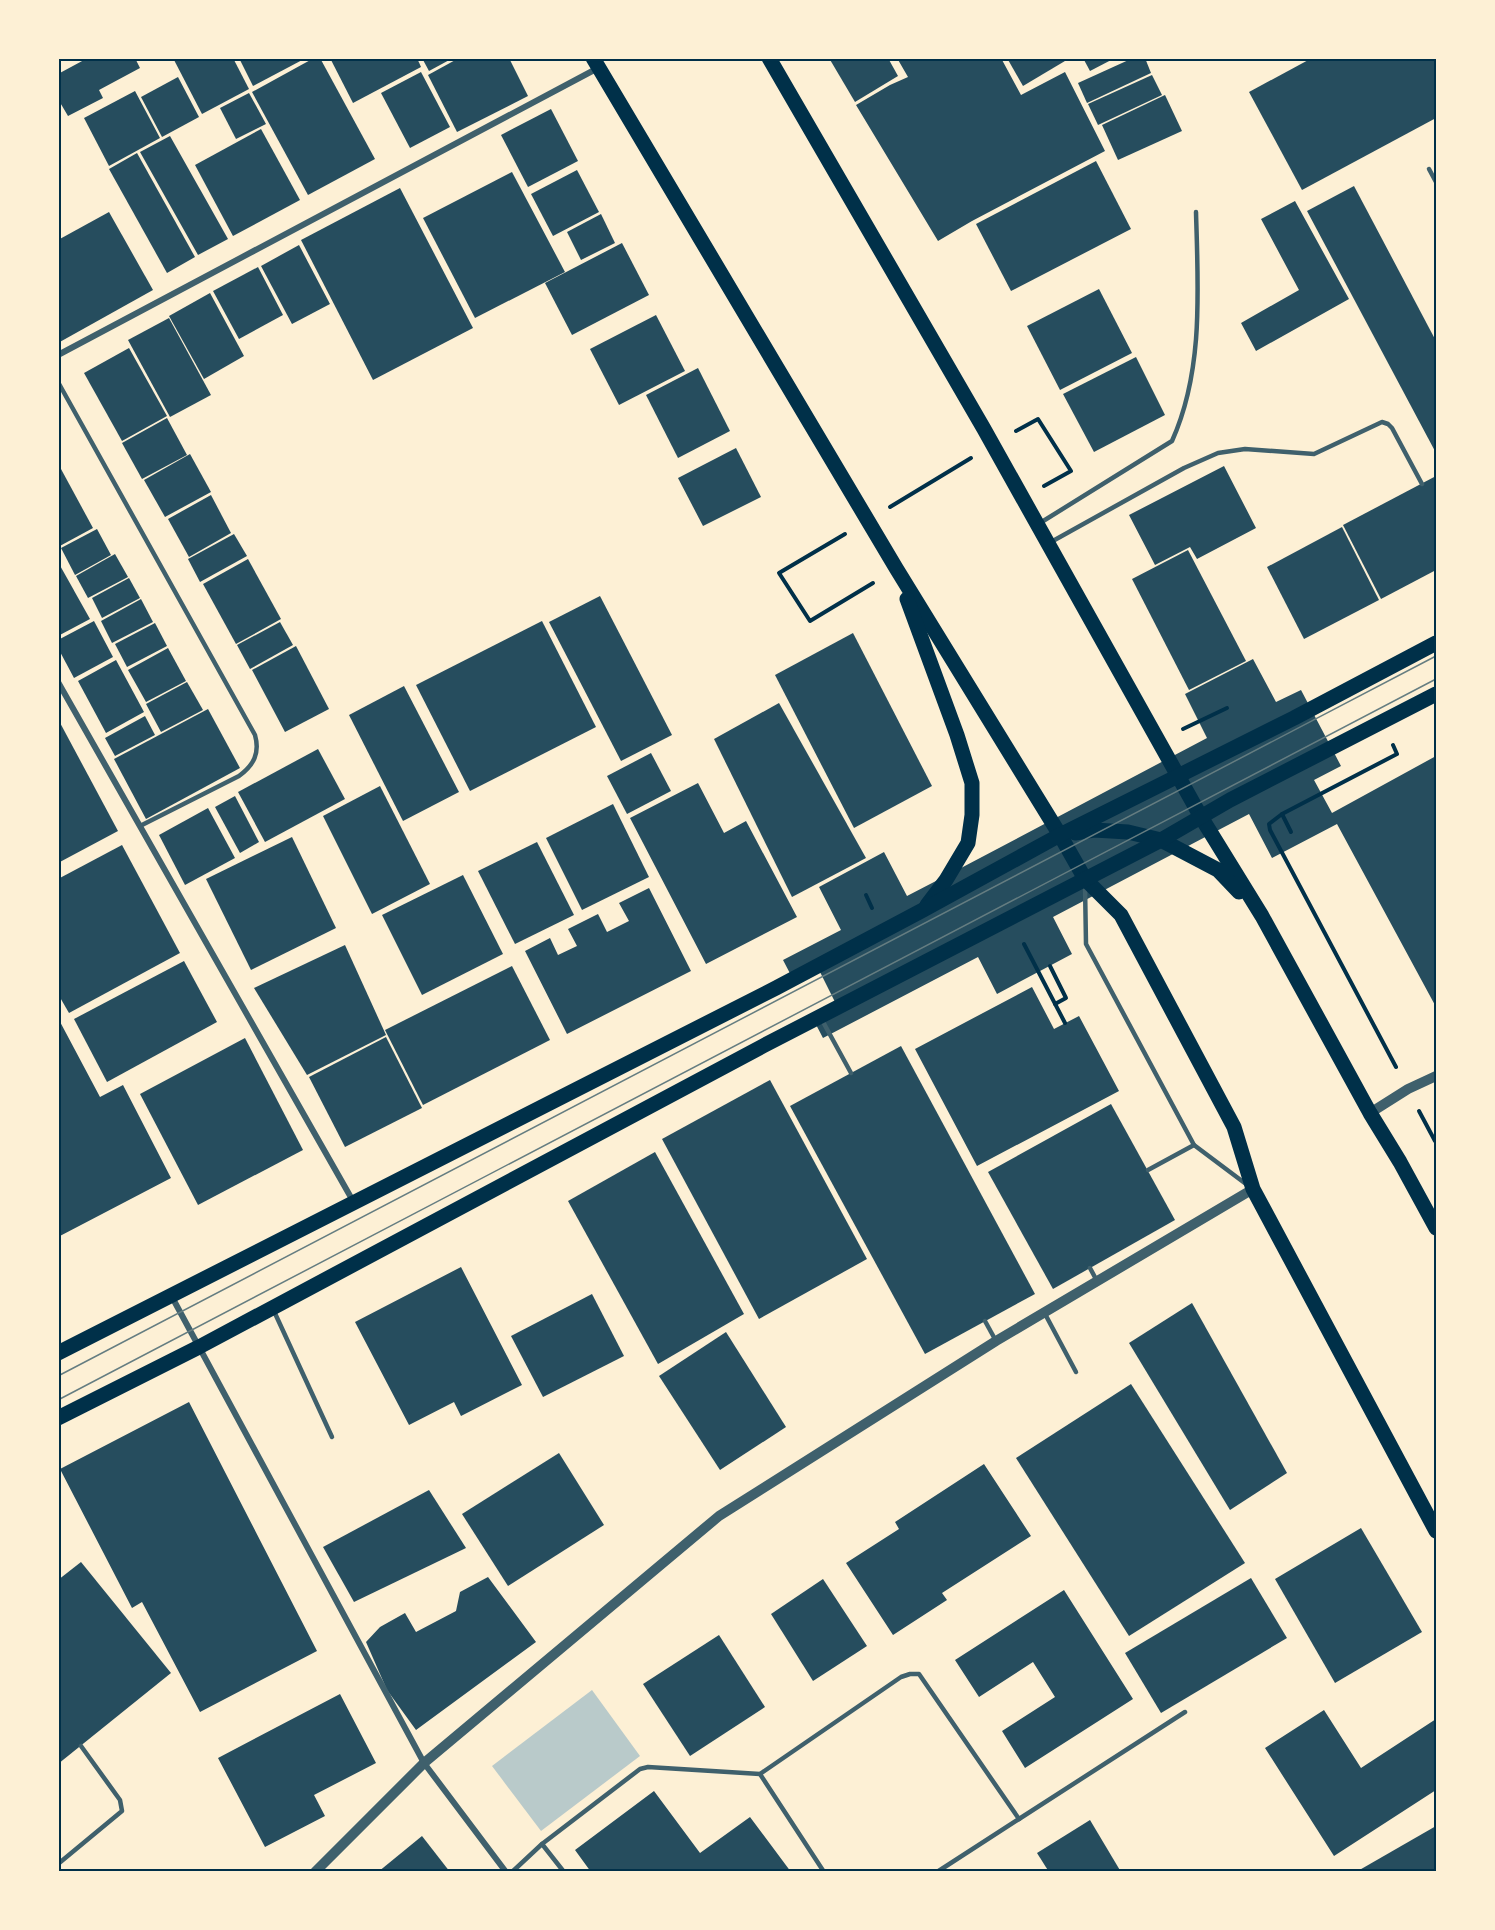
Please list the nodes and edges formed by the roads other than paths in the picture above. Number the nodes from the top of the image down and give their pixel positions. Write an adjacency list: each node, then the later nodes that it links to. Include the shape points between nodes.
1 (769, 58): 9 (main road)
2 (595, 63): 6 (street); 11 (main road)
3 (1429, 169): 4 (lane)
4 (1437, 182)
5 (1196, 212): 9 (lane, via 1196,329 1181,422 1172,441)
6 (58, 355)
7 (58, 382): 17 (lane, via 257,742 249,769)
8 (1422, 484): 10 (lane, via 1392,428 1382,422 1314,454 1245,449 1218,453)
9 (1038, 524): 10 (main road)
10 (1049, 543): 15 (main road)
11 (896, 568): 18 (main road); 21 (main road, via 972,783 968,843)
12 (1437, 643): 15 (main road)
13 (58, 682): 17 (street)
14 (1437, 694): 16 (main road)
15 (1178, 776): 16 (main road); 18 (main road)
16 (1201, 817): 19 (main road); 22 (main road)
17 (140, 826): 30 (street)
18 (1060, 835): 19 (main road, via 1094,830 1128,832); 20 (main road); 21 (main road)
19 (1161, 840): 20 (main road); 22 (main road, via 1218,870)
20 (1085, 879): 23 (main road); 27 (lane, via 1086,944); 29 (main road, via 1121,915 1234,1126)
21 (923, 910): 30 (main road)
22 (1262, 916): 26 (main road)
23 (821, 1017): 24 (lane); 35 (main road)
24 (851, 1073)
25 (1437, 1076): 26 (street)
26 (1370, 1113): 31 (main road)
27 (1194, 1145): 28 (lane); 29 (lane)
28 (1148, 1170)
29 (1253, 1189): 33 (street); 44 (main road)
30 (353, 1202): 34 (main road)
31 (1437, 1228)
32 (1090, 1268): 33 (lane)
33 (1097, 1281): 36 (street)
34 (171, 1296): 39 (street); 40 (main road)
35 (272, 1307): 39 (main road); 43 (lane)
36 (1044, 1312): 38 (street); 41 (lane)
37 (985, 1322): 38 (lane)
38 (996, 1341): 47 (street, via 719,1515)
39 (199, 1347): 42 (main road); 47 (street)
40 (58, 1353)
41 (1076, 1372)
42 (58, 1418)
43 (332, 1437)
44 (1437, 1531)
45 (1185, 1712): 49 (lane)
46 (81, 1746): 51 (lane, via 120,1800 122,1811)
47 (424, 1763): 52 (street); 53 (street)
48 (760, 1774): 49 (lane, via 902,1677 919,1674); 50 (lane, via 640,1769); 56 (lane)
49 (1019, 1819): 57 (lane)
50 (542, 1844): 54 (lane); 55 (lane)
51 (58, 1864)
52 (315, 1872)
53 (506, 1872)
54 (512, 1872)
55 (564, 1872)
56 (824, 1872)
57 (937, 1872)

